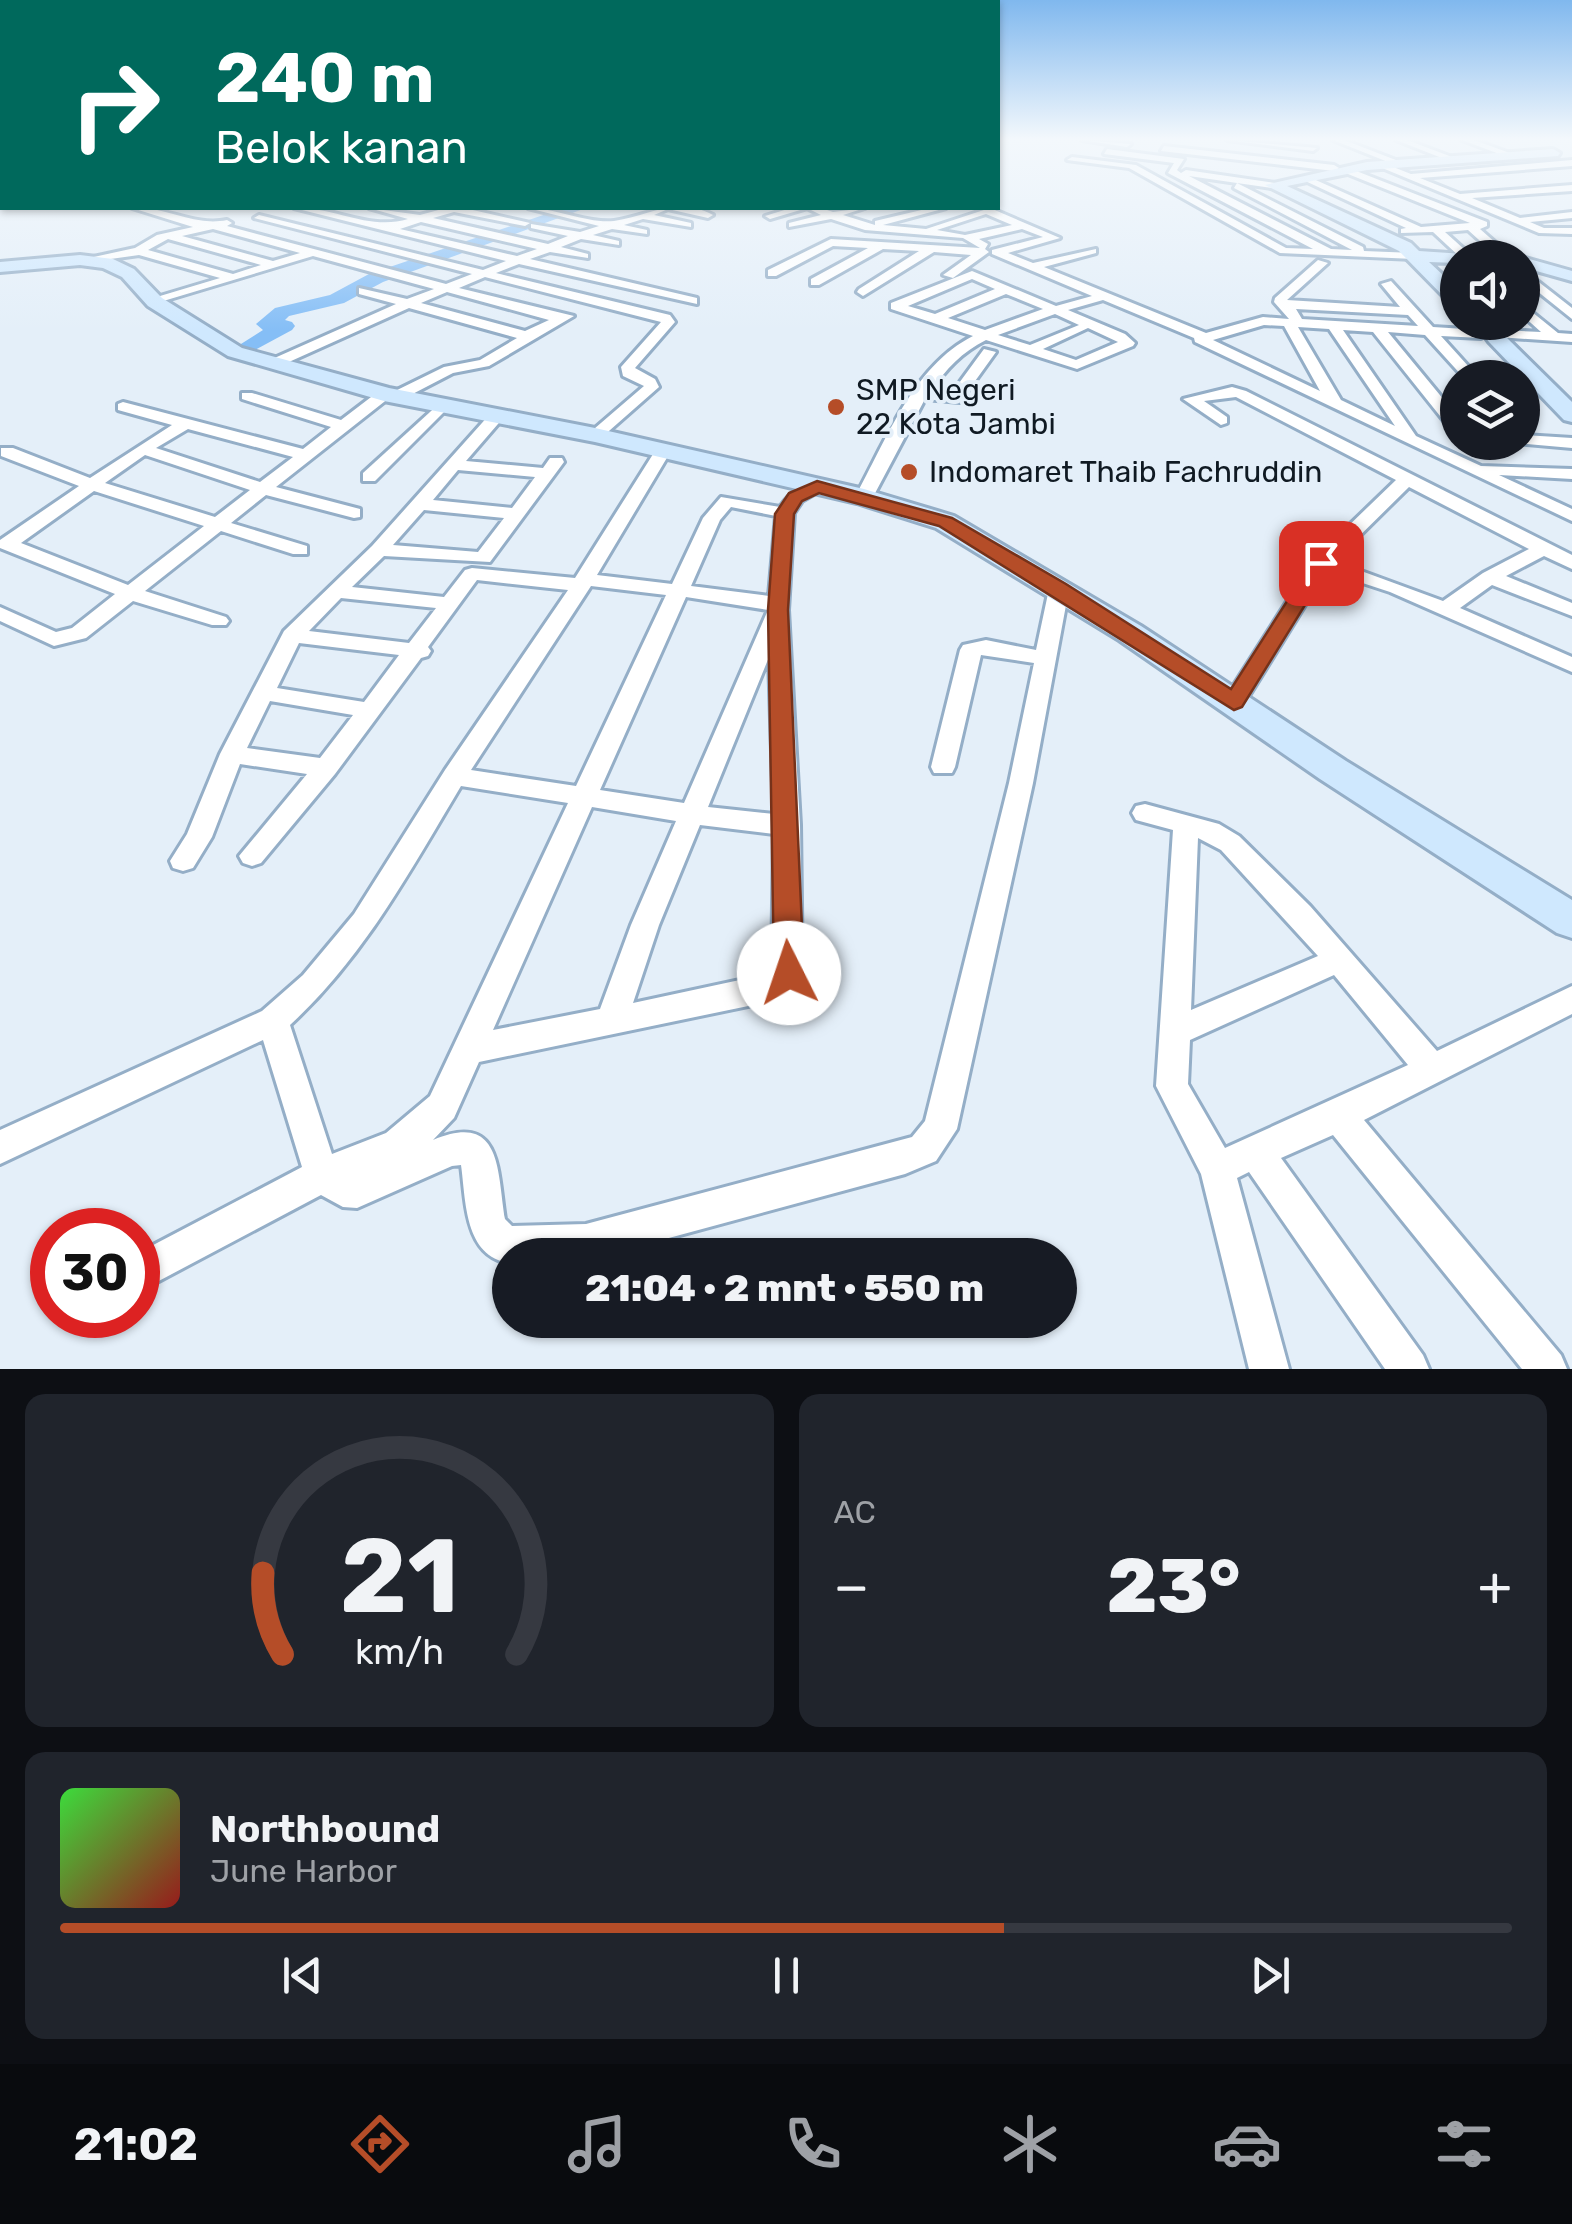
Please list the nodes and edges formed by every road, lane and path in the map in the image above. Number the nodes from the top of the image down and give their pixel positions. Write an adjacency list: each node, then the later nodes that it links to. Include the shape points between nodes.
1 (1199, 204): 71 (street, via 1281,250)
2 (1228, 204): 71 (street)
3 (1271, 204): 68 (street)
4 (1314, 204): 53 (street)
5 (1381, 204): 48 (street)
6 (1402, 204): 45 (street)
7 (1426, 204): 42 (street, via 1483,224)
8 (1477, 204): 10 (street)
9 (1537, 204): 10 (street)
10 (1486, 208): 36 (street)
11 (145, 210): 27 (street)
12 (178, 210): 27 (street)
13 (293, 210): 34 (street)
14 (309, 210): 46 (street)
15 (383, 210): 35 (street)
16 (446, 210): 35 (street)
17 (463, 210): 32 (street)
18 (506, 210): 32 (street)
19 (542, 210): 37 (street)
20 (657, 210): 28 (street)
21 (682, 210): 29 (street)
22 (794, 210): 33 (street)
23 (817, 210): 30 (street)
24 (851, 210): 30 (street)
25 (932, 210): 44 (street)
26 (622, 211): 28 (street)
27 (161, 214): 43 (street)
28 (640, 215): 37 (street); 39 (street)
29 (708, 215)
30 (830, 215): 38 (street); 44 (street)
31 (1572, 215): 36 (street)
32 (492, 216): 55 (street)
33 (770, 216)
34 (259, 218): 43 (street); 57 (street)
35 (420, 218): 46 (street); 62 (street)
36 (1515, 220): 49 (street, via 1550,232)
37 (610, 224): 50 (street); 55 (street)
38 (793, 225)
39 (687, 226)
40 (940, 226): 41 (street, via 986,210); 51 (street); 56 (street)
41 (1020, 226): 56 (street); 67 (street, via 1054,238)
42 (1470, 226): 45 (street); 59 (street)
43 (209, 227): 54 (street); 66 (street)
44 (865, 227): 51 (street); 52 (street)
45 (1452, 228): 47 (street)
46 (388, 229): 57 (street); 74 (street)
47 (1436, 229): 48 (street); 58 (street)
48 (1420, 230): 53 (street)
49 (1572, 231)
50 (643, 232)
51 (918, 232): 56 (street)
52 (841, 233)
53 (1377, 234): 70 (street)
54 (167, 235): 65 (street); 75 (street)
55 (579, 236): 60 (street); 62 (street)
56 (964, 237): 67 (street)
57 (349, 240): 66 (street); 80 (street)
58 (1448, 240)
59 (1487, 240)
60 (615, 243)
61 (880, 245): 63 (street); 79 (street, via 831,242); 83 (street)
62 (549, 248): 69 (street); 74 (street)
63 (930, 249): 67 (street); 91 (street)
64 (1092, 251): 76 (street)
65 (139, 252): 73 (street); 82 (street)
66 (313, 252): 75 (street); 88 (street)
67 (990, 252): 76 (street); 92 (street)
68 (1365, 252): 70 (street); 71 (street)
69 (584, 256)
70 (1414, 256): 72 (street); 84 (street)
71 (1324, 257): 98 (street, via 1281,298)
72 (1440, 257)
73 (93, 260): 78 (street); 95 (street, via 128,273)
74 (518, 260): 80 (street); 86 (street)
75 (274, 265): 82 (street)
76 (1031, 267): 93 (street)
77 (1540, 267): 81 (street)
78 (0, 268)
79 (772, 273)
80 (484, 274): 88 (street); 96 (street)
81 (1572, 276)
82 (232, 277): 95 (street)
83 (815, 282)
84 (1440, 282)
85 (1388, 284): 99 (street)
86 (629, 287): 94 (street); 96 (street)
87 (1540, 287): 101 (street)
88 (447, 288): 97 (street); 102 (street)
89 (1007, 289): 92 (street, via 972,275); 100 (street); 103 (street)
90 (363, 290): 97 (street)
91 (863, 292)
92 (917, 297): 103 (street, via 896,306)
93 (1101, 297): 100 (street); 113 (street)
94 (692, 301)
95 (155, 302): 123 (street, via 240,354)
96 (597, 302): 102 (street); 138 (street, via 668,322 628,367 652,387)
97 (409, 303): 112 (street); 123 (street)
98 (1287, 305): 99 (street); 104 (street)
99 (1411, 311): 110 (street)
100 (1048, 312): 108 (street); 118 (street); 119 (street)
101 (1572, 315)
102 (562, 319): 112 (street)
103 (935, 319): 119 (street)
104 (1294, 323): 106 (street); 107 (street); 128 (street)
105 (1540, 324): 115 (street)
106 (1333, 325): 109 (street); 137 (street)
107 (1244, 326): 113 (street); 124 (street)
108 (1081, 328): 118 (street); 120 (street)
109 (1378, 328): 110 (street); 129 (street)
110 (1430, 331): 111 (street); 122 (street)
111 (1440, 331)
112 (526, 336): 127 (street, via 484,363)
113 (1201, 336): 124 (street)
114 (1540, 336): 115 (street)
115 (1554, 337): 116 (street); 121 (street)
116 (1572, 338)
117 (1497, 340): 132 (street)
118 (1128, 342): 120 (street, via 1079,365)
119 (992, 348): 120 (street); 125 (street, via 968,345 953,354); 125 (street, via 955,399)
120 (1030, 350)
121 (1572, 353)
122 (1456, 360)
123 (275, 363): 127 (street)
124 (1267, 371): 128 (street)
125 (920, 394): 154 (street)
126 (247, 396): 136 (street)
127 (390, 396): 131 (street); 136 (street)
128 (1334, 401): 137 (street)
129 (1440, 406)
130 (123, 407): 135 (street)
131 (441, 407): 133 (street); 149 (street)
132 (1572, 415)
133 (496, 418): 138 (street); 146 (street)
134 (1221, 420): 150 (street, via 1191,399 1241,394)
135 (188, 422): 142 (street); 145 (street)
136 (344, 426): 145 (street)
137 (1407, 434): 139 (street); 147 (street)
138 (595, 435): 143 (street)
139 (1440, 436)
140 (1540, 440): 141 (street)
141 (1572, 443)
142 (143, 449): 151 (street); 153 (street)
143 (662, 450): 152 (street); 168 (street)
144 (7, 452): 151 (street)
145 (305, 455): 153 (street)
146 (454, 465): 155 (street); 158 (street, via 550,468)
147 (1474, 468): 148 (street); 156 (street)
148 (1572, 474)
149 (369, 477)
150 (1407, 478): 164 (street); 165 (street)
151 (92, 485): 160 (street); 161 (street)
152 (817, 487): 154 (street); 159 (street, via 796,497)
153 (264, 489): 157 (street); 160 (street)
154 (864, 497): 169 (street, via 945,522)
155 (420, 504): 158 (street); 163 (street)
156 (1566, 511)
157 (354, 513)
158 (515, 514): 163 (street, via 481,559)
159 (784, 514): 170 (street, via 722,502); 174 (street)
160 (216, 525): 162 (street); 171 (street)
161 (3, 546): 171 (street)
162 (300, 550)
163 (379, 550): 172 (street)
164 (1541, 550): 166 (street); 167 (street)
165 (1321, 563): 175 (street); 184 (street)
166 (1572, 563)
167 (1490, 576): 175 (street); 176 (street)
168 (583, 582): 170 (street); 173 (street, via 477,572); 189 (street)
169 (1059, 589): 181 (street); 184 (street)
170 (676, 591): 174 (street); 190 (street)
171 (126, 592): 177 (street, via 66,639); 178 (street)
172 (336, 592): 173 (street); 179 (street)
173 (448, 604): 180 (street)
174 (779, 606): 191 (street); 194 (street)
175 (1444, 609): 182 (street)
176 (1572, 610)
177 (0, 613)
178 (220, 621)
179 (292, 636): 180 (street); 183 (street)
180 (418, 651): 185 (street)
181 (1046, 658): 187 (street, via 986,646 971,650); 209 (street, via 954,1076 940,1129 924,1149 565,1244 505,1246 495,1240 477,1154 468,1146 357,1190)
182 (1572, 665)
183 (264, 694): 185 (street); 186 (street)
184 (1234, 702): 197 (street)
185 (368, 710): 188 (street)
186 (232, 754): 188 (street); 196 (street)
187 (943, 767)
188 (326, 768): 195 (street)
189 (454, 776): 190 (street); 200 (street, via 354,938)
190 (582, 798): 191 (street); 203 (street)
191 (692, 812): 194 (street); 201 (street)
192 (1145, 813): 193 (street)
193 (1186, 823): 198 (street, via 1221,836 1252,863); 202 (street)
194 (788, 825): 201 (street, via 787,980)
195 (252, 856)
196 (183, 861)
197 (1572, 921)
198 (1340, 960): 202 (street); 204 (street)
199 (1572, 1000): 204 (street)
200 (273, 1020): 206 (street); 209 (street)
201 (612, 1020): 203 (street)
202 (1174, 1032): 208 (street, via 1172,1086)
203 (467, 1050): 209 (street, via 442,1107 419,1132 374,1159)
204 (1432, 1069): 205 (street)
205 (1340, 1116): 207 (street); 213 (street)
206 (0, 1147)
207 (1258, 1154): 208 (street); 212 (street)
208 (1217, 1169): 211 (street)
209 (322, 1176): 210 (street)
210 (160, 1261)
211 (1269, 1369)
212 (1409, 1369)
213 (1547, 1369)

